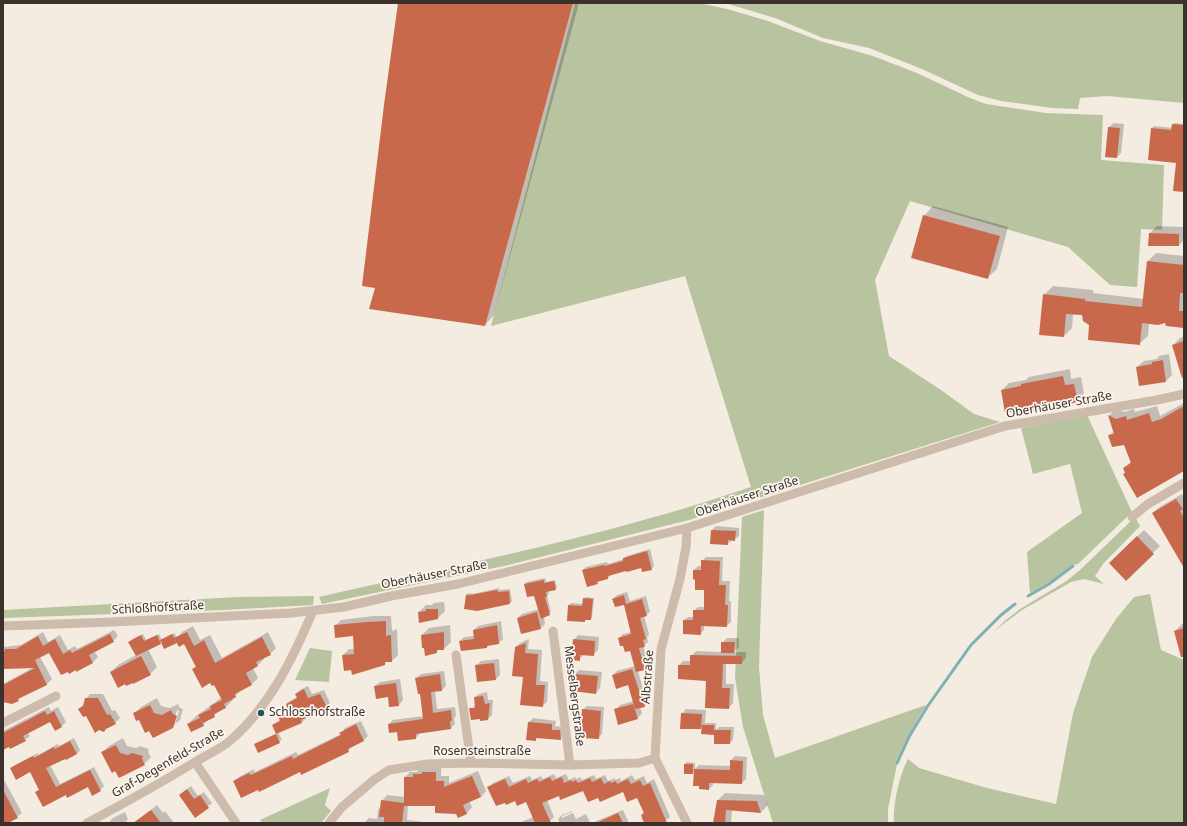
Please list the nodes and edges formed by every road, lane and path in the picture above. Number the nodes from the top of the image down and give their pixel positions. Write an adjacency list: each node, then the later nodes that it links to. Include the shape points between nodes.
1 (1184, 394): 4 (street, Oberhäuser Straße, via 1005,426)
2 (1184, 484): 3 (street, via 1148,504)
3 (1132, 517)
4 (687, 528): 5 (street, Oberhäuser Straße, via 458,584); 11 (street, Albstraße, via 680,580 661,649)
5 (314, 611): 6 (street, Schloßhofstraße); 12 (street, Graf-Degenfeld-Straße, via 278,682 249,722 230,741)
6 (3, 626)
7 (553, 631): 14 (street, Messelbergstraße)
8 (456, 655): 13 (street)
9 (56, 696): 10 (street)
10 (3, 723)
11 (655, 758): 14 (street, Rosensteinstraße, via 639,763); 18 (street, Albstraße)
12 (195, 762): 15 (street, Graf-Degenfeld-Straße); 16 (street)
13 (471, 763): 14 (street, Rosensteinstraße); 17 (street, Rosensteinstraße, via 428,764 389,770 342,807)
14 (570, 764)
15 (86, 823)
16 (236, 823)
17 (330, 823)
18 (687, 823)

